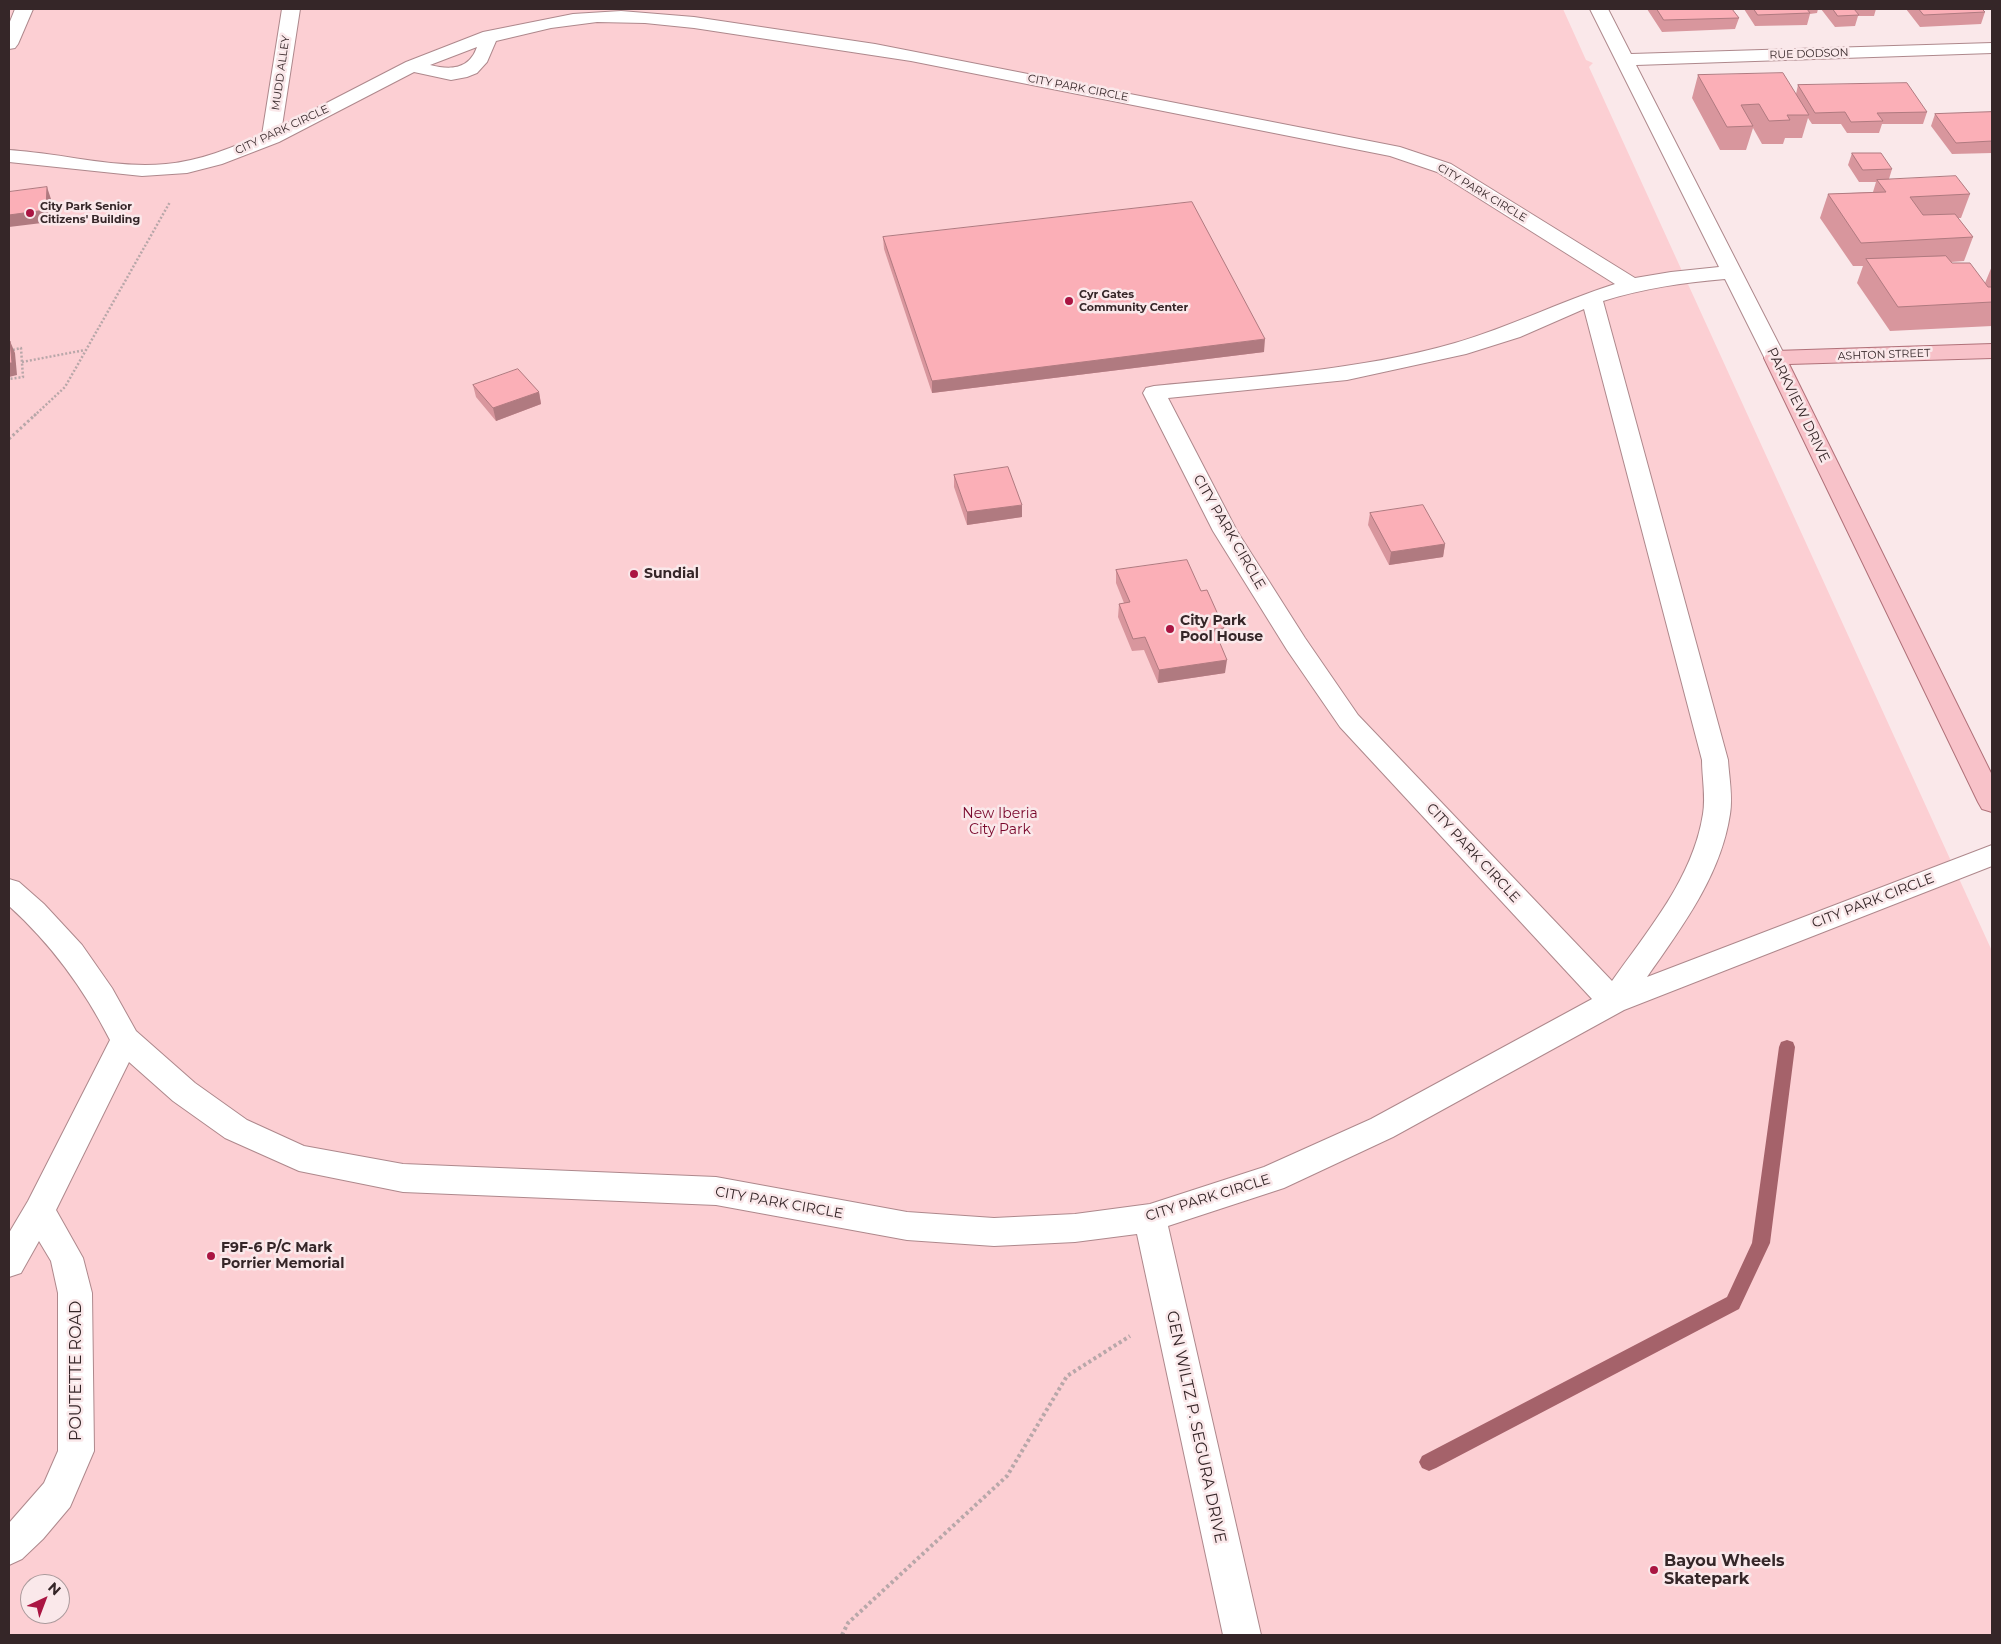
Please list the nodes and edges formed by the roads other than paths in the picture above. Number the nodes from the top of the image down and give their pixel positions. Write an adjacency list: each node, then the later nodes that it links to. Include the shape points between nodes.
1 (24, 9): 4 (street)
2 (291, 9): 7 (street, MUDD ALLEY)
3 (1599, 9): 6 (street, PARKVIEW DRIVE)
4 (9, 44)
5 (1992, 48): 6 (street, RUE DODSON)
6 (1625, 60): 9 (street, PARKVIEW DRIVE)
7 (272, 137): 8 (street, CITY PARK CIRCLE, via 187,167 149,172 102,167); 10 (street, CITY PARK CIRCLE, via 412,66 489,36 577,18 631,16 822,40 1421,158 1444,168)
8 (15, 150)
9 (1732, 272): 10 (street, CITY PARK CIRCLE); 13 (street, PARKVIEW DRIVE)
10 (1632, 285): 11 (street, CITY PARK CIRCLE)
11 (1592, 298): 17 (street, CITY PARK CIRCLE, via 1715,760 1717,813 1702,867 1675,914); 17 (street, CITY PARK CIRCLE, via 1512,332 1458,348 1347,373 1154,393 1225,531 1349,721)
12 (1992, 351): 13 (main road, ASHTON STREET)
13 (1775, 358): 14 (main road, PARKVIEW DRIVE)
14 (1992, 802)
15 (1992, 855): 17 (street, CITY PARK CIRCLE)
16 (9, 890): 18 (street, CITY PARK CIRCLE, via 72,953 102,996)
17 (1614, 1002): 20 (street, CITY PARK CIRCLE, via 1382,1128 1273,1178)
18 (125, 1040): 19 (street); 20 (street, CITY PARK CIRCLE, via 184,1092 236,1129 299,1158 356,1170 404,1178 716,1191 907,1226 994,1232 1075,1228)
19 (39, 1211): 21 (street); 22 (street, POUTETTE ROAD, via 67,1258 75,1293 76,1451 57,1495)
20 (1150, 1218): 23 (street, GEN WILTZ P. SEGURA DRIVE)
21 (9, 1263)
22 (9, 1547)
23 (1242, 1635)

